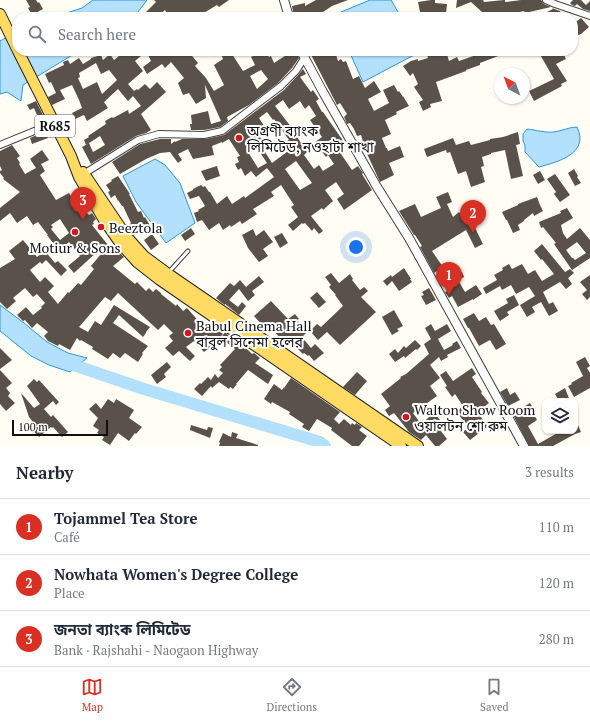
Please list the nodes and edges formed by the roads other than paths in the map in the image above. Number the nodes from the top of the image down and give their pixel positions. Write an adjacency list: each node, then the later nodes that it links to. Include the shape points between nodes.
1 (284, 0): 3 (street)
2 (546, 0): 5 (street)
3 (288, 12)
4 (1, 15): 6 (main road, R685)
5 (590, 16)
6 (12, 38)
7 (21, 56): 10 (main road, R685)
8 (302, 56): 12 (street, via 296,71 222,132 204,135 159,134 138,140)
9 (304, 56): 17 (street, via 377,187 409,238)
10 (54, 123): 11 (street); 12 (main road, R685)
11 (0, 144)
12 (81, 175): 14 (main road, R685, via 104,220 120,244 137,262)
13 (188, 251): 14 (lane)
14 (164, 277): 15 (main road, R685); 16 (main road, R685)
15 (401, 446)
16 (418, 446)
17 (524, 446)

